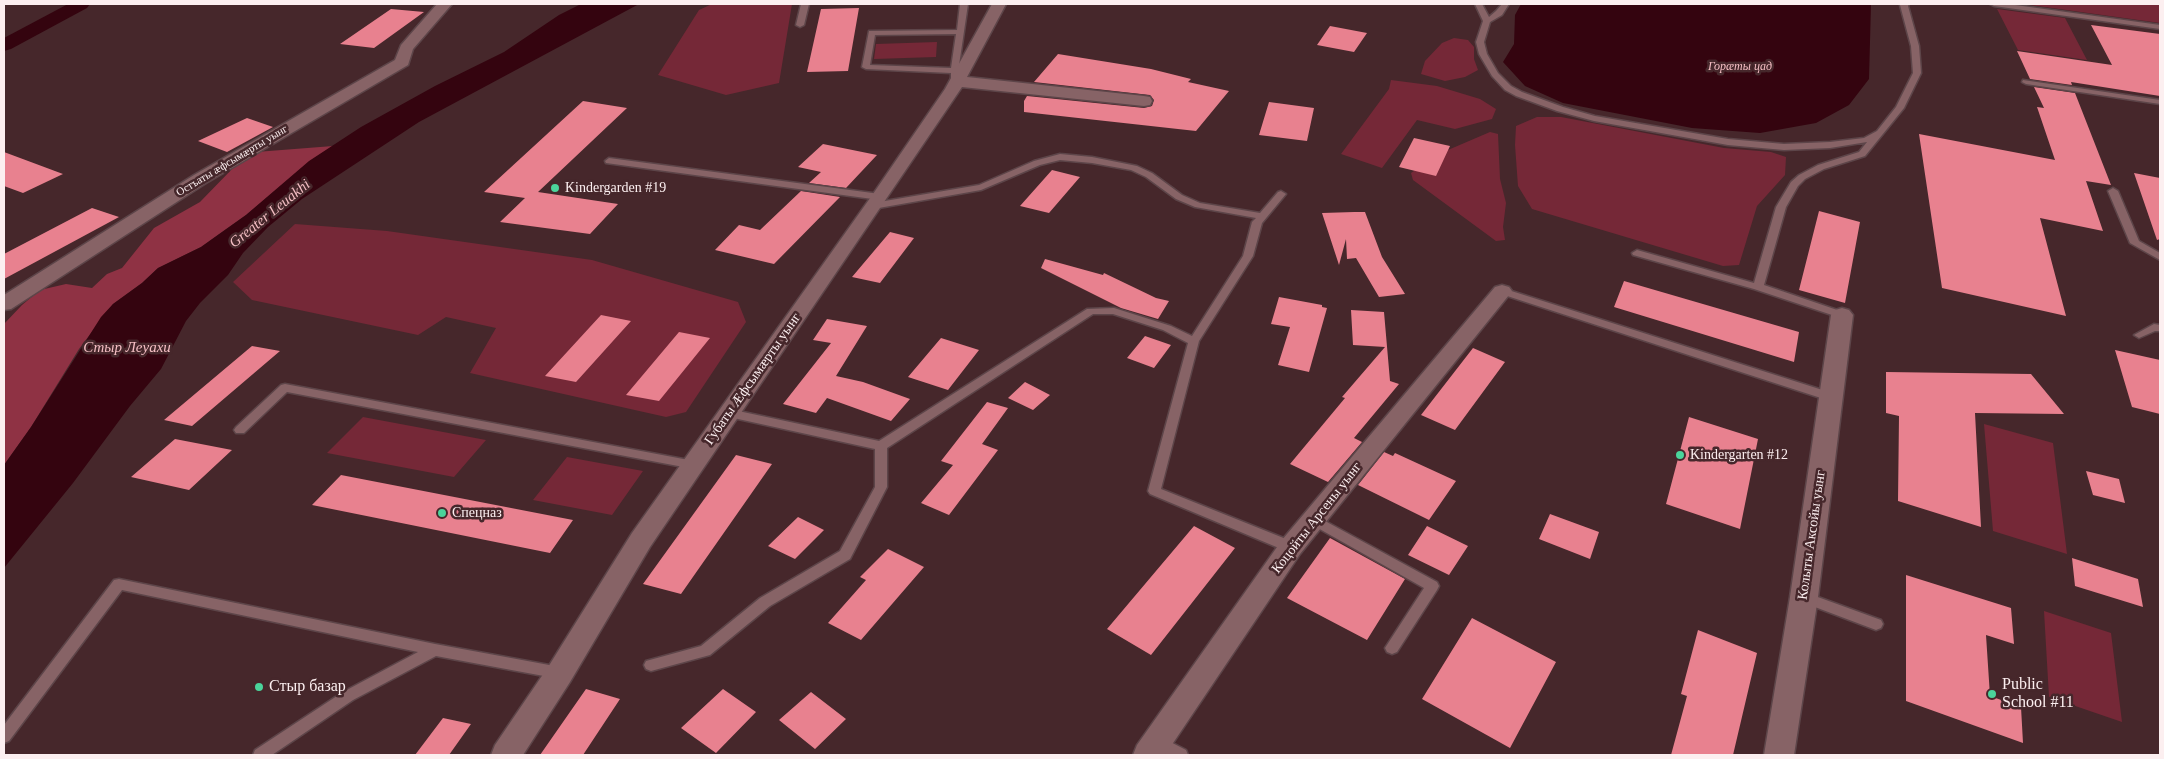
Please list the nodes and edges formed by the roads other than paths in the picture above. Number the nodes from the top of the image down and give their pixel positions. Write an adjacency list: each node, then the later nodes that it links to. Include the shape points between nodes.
1 (445, 4): 27 (street, Остъаты æфсымæрты уынг, via 406,48 402,62 200,179)
2 (805, 4): 10 (lane)
3 (964, 4): 12 (lane)
4 (999, 4): 13 (street, Губаты Æфсымæрты уынг)
5 (1479, 4): 9 (lane)
6 (1505, 4): 9 (lane)
7 (1904, 4): 17 (lane, via 1915,46 1917,73 1900,108)
8 (1994, 4): 11 (lane)
9 (1487, 21): 17 (lane, via 1480,42 1495,74 1519,94 1560,109 1659,131 1784,147 1866,140)
10 (800, 25)
11 (2160, 27)
12 (960, 32): 13 (lane); 13 (lane, via 872,33 866,67)
13 (955, 80): 15 (street); 21 (street, Губаты Æфсымæрты уынг)
14 (2026, 82): 16 (lane)
15 (1144, 101)
16 (2160, 102)
17 (1880, 133): 25 (lane, via 1862,154 1820,166 1794,184 1781,207)
18 (609, 161): 21 (lane)
19 (2113, 192): 24 (lane, via 2135,242)
20 (1281, 194): 22 (lane)
21 (876, 202): 22 (lane, via 981,187 1037,163 1060,157 1134,168 1198,205); 33 (street, Губаты Æфсымæрты уынг)
22 (1262, 216): 31 (lane, via 1257,222 1248,256)
23 (1637, 253): 25 (lane)
24 (2160, 257)
25 (1758, 287): 28 (lane)
26 (1502, 291): 32 (lane); 37 (street, Коцойты Арсены уынг)
27 (4, 304)
28 (1842, 315): 32 (street, Колыты Аксойы уынг)
29 (2160, 328): 30 (lane, via 2154,327)
30 (2139, 335)
31 (1194, 340): 35 (lane, via 1114,311 1091,311); 38 (lane, via 1154,491)
32 (1831, 397): 39 (street, Колыты Аксойы уынг)
33 (729, 414): 35 (lane); 36 (street, Губаты Æфсымæрты уынг)
34 (240, 430): 36 (lane, via 285,388)
35 (881, 446): 43 (lane, via 881,487 845,555 765,602 705,651)
36 (694, 465): 44 (street, Губаты Æфсымæрты уынг, via 641,540)
37 (1314, 520): 38 (street, Коцойты Арсены уынг); 41 (lane, via 1432,586)
38 (1291, 547): 46 (street, Коцойты Арсены уынг)
39 (1804, 597): 40 (lane); 50 (street, Колыты Аксойы уынг)
40 (1876, 624)
41 (1392, 648)
42 (435, 650): 44 (lane); 45 (lane, via 119,584); 47 (lane, via 348,696)
43 (651, 665)
44 (560, 673): 48 (street, Губаты Æфсымæрты уынг)
45 (4, 736)
46 (1152, 748): 49 (lane)
47 (260, 755)
48 (506, 755)
49 (1181, 755)
50 (1779, 755)

